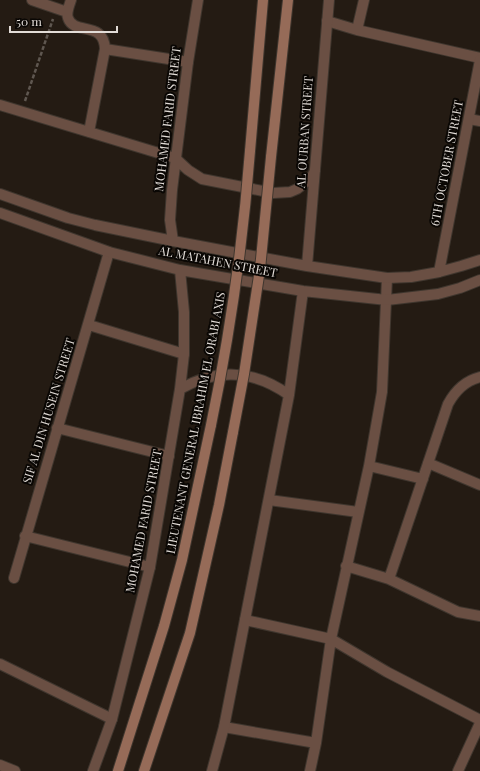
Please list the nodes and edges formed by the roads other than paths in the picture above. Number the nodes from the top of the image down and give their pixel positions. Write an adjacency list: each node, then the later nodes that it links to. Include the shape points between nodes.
1 (32, 0): 8 (street)
2 (71, 0): 8 (street)
3 (198, 0): 13 (street, MOHAMED FARID STREET)
4 (263, 0): 61 (main road, LIEUTENANT GENERAL IBRAHIM EL ORABI AXIS, bridge, via 246,206 232,316 182,560)
5 (288, 0): 62 (main road, bridge, via 260,269 244,374 219,505 190,633)
6 (329, 0): 9 (street, AL OURBAN STREET)
7 (364, 0): 10 (street)
8 (67, 12): 11 (street, via 70,22 101,35 105,42)
9 (327, 21): 10 (street); 19 (street, AL OURBAN STREET)
10 (357, 30): 12 (street)
11 (105, 50): 13 (street); 17 (street)
12 (480, 59): 15 (street, 6TH OCTOBER STREET)
13 (188, 62): 18 (street, MOHAMED FARID STREET)
14 (0, 105): 17 (street)
15 (468, 119): 16 (street); 27 (street, 6TH OCTOBER STREET)
16 (480, 121)
17 (89, 132): 18 (street)
18 (175, 158): 19 (street, via 202,179 282,194 297,189 311,178); 22 (street, MOHAMED FARID STREET, via 170,220)
19 (315, 171): 25 (street, AL OURBAN STREET)
20 (0, 194): 22 (street, AL MATAHEN STREET, via 68,218)
21 (0, 213): 23 (street, AL MATAHEN STREET)
22 (173, 241): 25 (street, AL MATAHEN STREET)
23 (109, 252): 26 (street, AL MATAHEN STREET); 32 (street, SIF AL DIN HUSEIN STREET)
24 (480, 260): 27 (street, AL MATAHEN STREET)
25 (307, 266): 28 (street, AL MATAHEN STREET)
26 (180, 270): 30 (street, AL MATAHEN STREET); 33 (street, MOHAMED FARID STREET)
27 (439, 272): 28 (street, AL MATAHEN STREET)
28 (387, 278): 31 (street)
29 (480, 280): 31 (street, AL MATAHEN STREET, via 438,294)
30 (303, 291): 31 (street, AL MATAHEN STREET); 36 (street)
31 (387, 300): 40 (street, via 382,392)
32 (89, 325): 33 (street); 37 (street, SIF AL DIN HUSEIN STREET)
33 (184, 354): 35 (street, MOHAMED FARID STREET)
34 (480, 377): 39 (street, via 463,385 454,393)
35 (180, 390): 36 (street, via 206,378 235,374 270,383); 38 (street, MOHAMED FARID STREET)
36 (289, 395): 43 (street)
37 (57, 428): 38 (street); 45 (street, SIF AL DIN HUSEIN STREET)
38 (169, 456): 47 (street, MOHAMED FARID STREET)
39 (428, 463): 41 (street); 42 (street)
40 (369, 466): 41 (street); 44 (street)
41 (423, 479): 49 (street)
42 (480, 485)
43 (269, 500): 44 (street); 51 (street)
44 (358, 512): 46 (street)
45 (25, 536): 47 (street); 48 (street, SIF AL DIN HUSEIN STREET)
46 (346, 566): 49 (street); 52 (street)
47 (150, 567): 54 (street, MOHAMED FARID STREET)
48 (14, 578)
49 (389, 579): 50 (street, via 458,612)
50 (479, 613)
51 (246, 620): 52 (street); 56 (street)
52 (331, 639): 55 (street); 57 (street)
53 (0, 665): 54 (street)
54 (112, 719): 60 (street, MOHAMED FARID STREET)
55 (480, 722): 65 (street)
56 (224, 728): 57 (street); 63 (street)
57 (316, 743): 64 (street)
58 (0, 765): 59 (street)
59 (15, 771)
60 (93, 771)
61 (118, 771)
62 (144, 771)
63 (212, 771)
64 (310, 771)
65 (458, 771)

